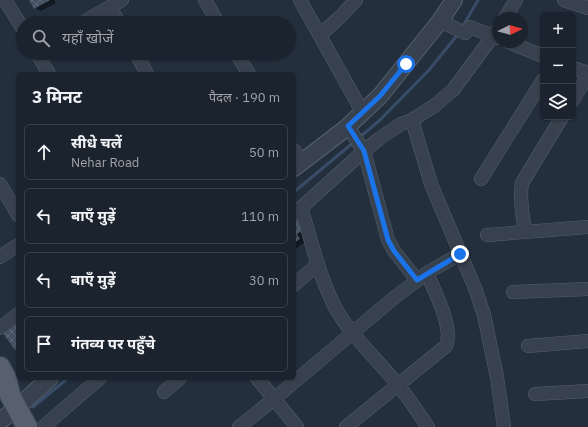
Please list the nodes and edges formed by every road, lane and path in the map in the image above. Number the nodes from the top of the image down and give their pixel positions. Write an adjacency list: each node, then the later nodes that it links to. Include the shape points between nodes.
1 (5, 0): 15 (street)
2 (122, 0): 9 (street)
3 (205, 0): 14 (street)
4 (300, 0): 18 (street)
5 (356, 0): 18 (street)
6 (454, 0): 16 (street)
7 (516, 0): 11 (street)
8 (564, 0): 10 (street)
9 (110, 7): 12 (street); 13 (street)
10 (588, 8)
11 (509, 12)
12 (94, 16)
13 (115, 16)
14 (214, 16)
15 (16, 18)
16 (440, 21): 17 (street, via 465,33 470,27); 32 (street, via 380,96)
17 (492, 34)
18 (320, 35): 32 (street)
19 (492, 40): 33 (street, via 453,90)
20 (523, 48): 21 (street)
21 (540, 55)
22 (41, 60): 26 (street)
23 (140, 60): 27 (street)
24 (240, 60): 28 (street)
25 (576, 69): 29 (street)
26 (48, 72)
27 (146, 72)
28 (248, 72)
29 (588, 74): 31 (street)
30 (540, 84): 37 (street)
31 (576, 95)
32 (363, 113): 35 (street)
33 (412, 120): 35 (street); 45 (street, via 431,184)
34 (560, 120): 42 (street, via 522,183 520,192)
35 (356, 138): 36 (street); 39 (street); 48 (street, via 388,240 394,251)
36 (296, 160)
37 (481, 179)
38 (0, 184): 40 (street)
39 (297, 211): 47 (street)
40 (16, 212)
41 (588, 227): 42 (street)
42 (525, 232): 43 (street)
43 (487, 235)
44 (16, 245): 46 (street)
45 (460, 254): 48 (street); 75 (street, via 484,315)
46 (0, 257)
47 (318, 264): 49 (street); 54 (street, via 327,291)
48 (422, 277): 54 (street); 62 (street, via 447,326 448,342 443,350)
49 (296, 283)
50 (588, 288): 51 (street)
51 (514, 292)
52 (16, 316): 53 (street)
53 (0, 328)
54 (352, 333): 62 (street); 67 (street)
55 (588, 341): 56 (street)
56 (528, 346)
57 (0, 367): 66 (main road, via 6,378)
58 (46, 380): 66 (street)
59 (98, 380): 70 (street)
60 (178, 380): 64 (street)
61 (258, 380): 67 (street)
62 (398, 385): 73 (street); 74 (street)
63 (588, 391): 65 (street)
64 (164, 392)
65 (535, 394)
66 (9, 397): 68 (street); 69 (main road)
67 (274, 399): 71 (street); 72 (street)
68 (0, 421)
69 (27, 427)
70 (43, 427)
71 (239, 427)
72 (297, 427)
73 (346, 427)
74 (428, 427)
75 (504, 427)

